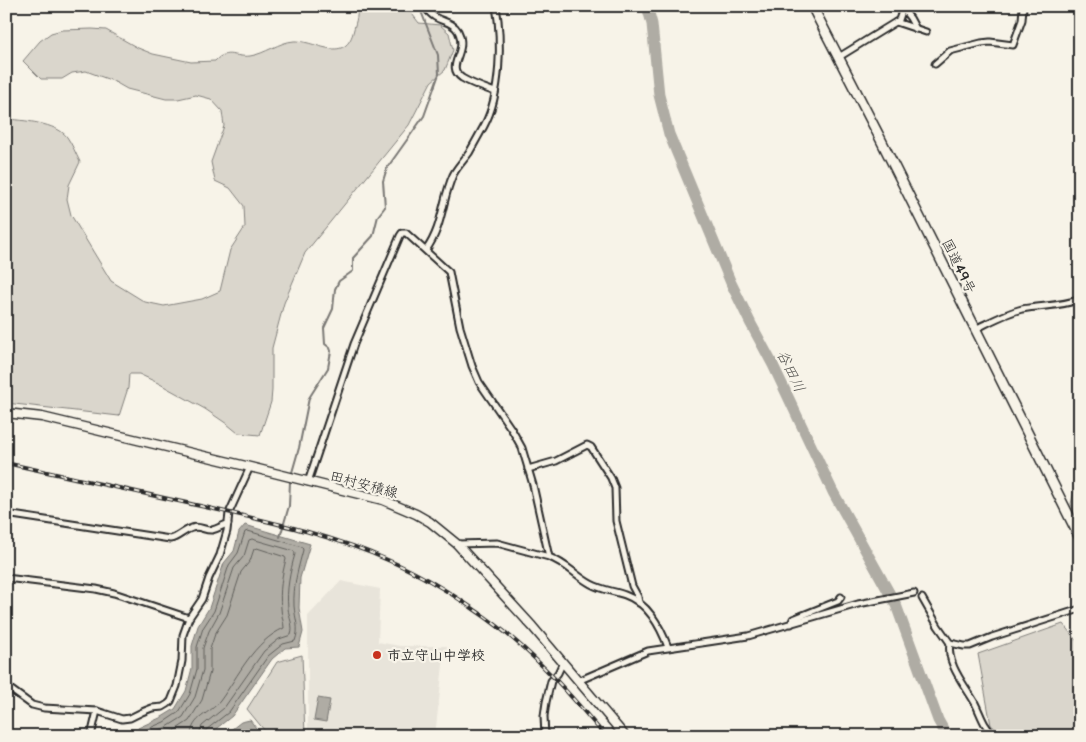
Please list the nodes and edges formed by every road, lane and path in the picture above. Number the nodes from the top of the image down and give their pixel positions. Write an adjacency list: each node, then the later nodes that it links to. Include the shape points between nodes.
1 (424, 6): 11 (street, via 434,17 458,30 462,48 455,64 456,73)
2 (496, 6): 11 (street, via 500,47)
3 (812, 6): 9 (highway, 国道49号)
4 (901, 7): 6 (street, via 901,18); 7 (street)
5 (1023, 7): 10 (street, via 1013,45 981,43 950,51)
6 (896, 22): 7 (street); 9 (street)
7 (916, 28): 8 (street)
8 (926, 32)
9 (840, 57): 14 (highway, 国道49号)
10 (936, 64)
11 (495, 92): 12 (street, via 486,124 453,175 436,234)
12 (426, 250): 17 (street, via 450,272 460,327 472,366 479,382 518,438); 18 (street, via 406,233 400,236 354,344)
13 (1080, 299): 14 (street, via 1022,309)
14 (975, 329): 21 (highway, 国道49号)
15 (6, 413): 16 (main road, 田村安積線, via 42,418)
16 (250, 467): 18 (main road, 田村安積線); 20 (street)
17 (528, 469): 24 (street); 29 (street, via 556,461 587,445 591,447 615,488 616,521)
18 (308, 482): 23 (main road, 田村安積線, via 399,506 430,522)
19 (6, 514): 20 (street, via 170,539 192,528 213,530)
20 (228, 524): 31 (street, via 204,596)
21 (1077, 526): 22 (highway, 国道49号)
22 (1080, 538)
23 (457, 544): 24 (street, via 497,543); 35 (main road, 田村安積線)
24 (549, 557): 29 (street, via 564,563 589,583)
25 (6, 578): 31 (street, via 114,593)
26 (914, 593): 32 (street, via 858,604)
27 (842, 597): 32 (street, via 793,619)
28 (922, 598): 33 (street)
29 (639, 603): 34 (street, via 653,617)
30 (1080, 609): 33 (street, via 970,646)
31 (189, 618): 38 (street, via 183,635 177,686 171,701 163,707 125,719)
32 (791, 624): 34 (street, via 748,636)
33 (950, 643): 42 (street, via 949,653 960,679 987,730)
34 (668, 647): 36 (street, via 638,654)
35 (563, 662): 36 (main road, 田村安積線); 40 (street, via 551,681 544,709)
36 (578, 681): 41 (main road, 田村安積線)
37 (6, 686): 38 (street, via 32,705)
38 (97, 711): 39 (street)
39 (91, 736)
40 (546, 736)
41 (625, 736)
42 (994, 736)

